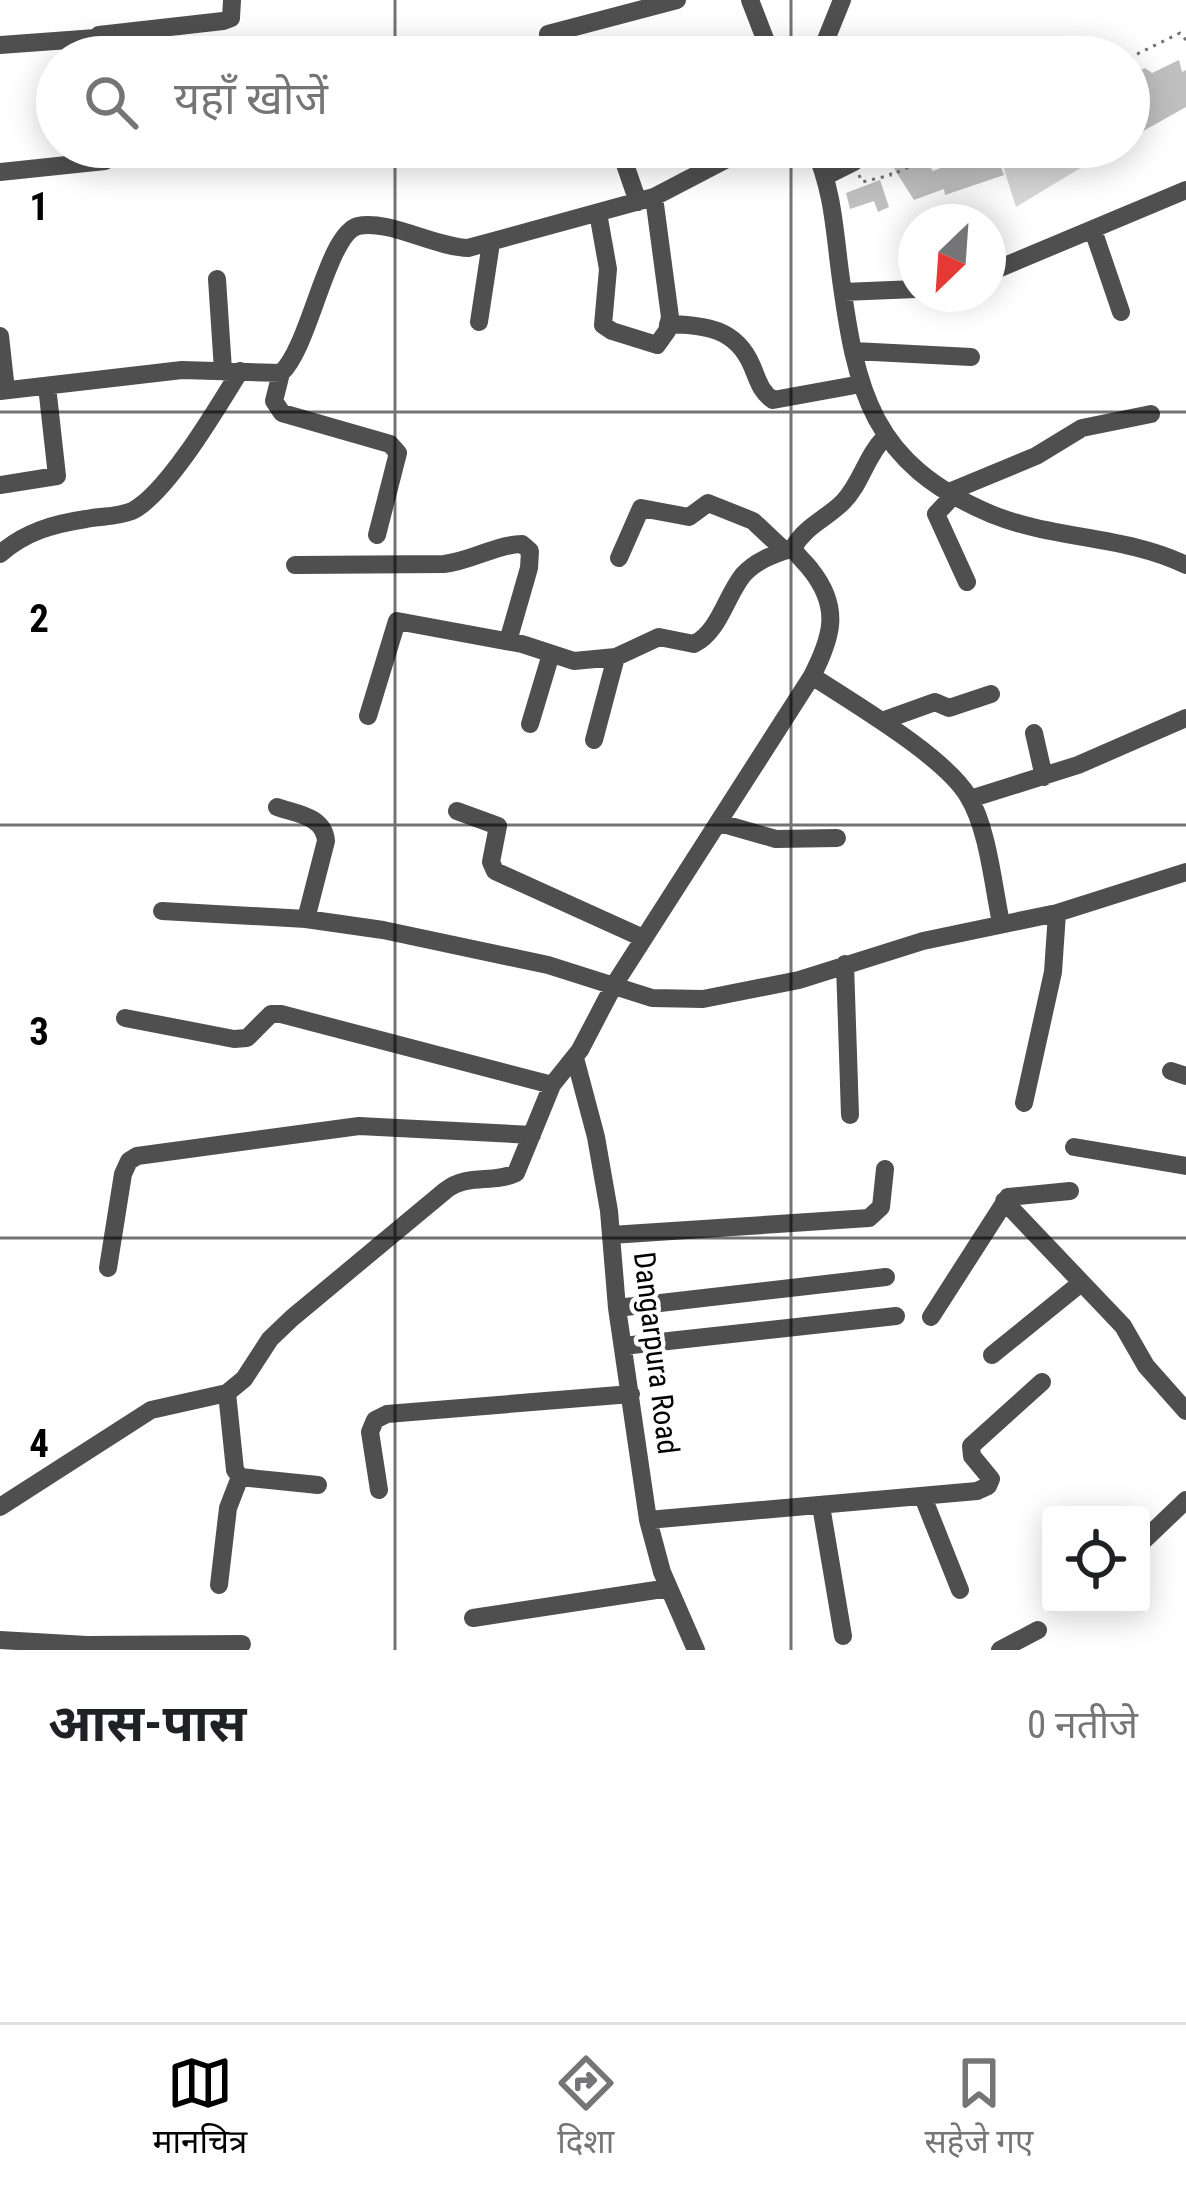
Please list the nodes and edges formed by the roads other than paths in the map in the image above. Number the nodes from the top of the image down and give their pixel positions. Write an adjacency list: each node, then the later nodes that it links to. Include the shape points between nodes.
1 (232, 0): 6 (street, via 231,18)
2 (677, 0): 5 (street)
3 (750, 0): 7 (street)
4 (842, 0): 8 (street)
5 (548, 34)
6 (150, 36)
7 (764, 36)
8 (827, 36)
9 (0, 45): 10 (street)
10 (36, 46)
11 (38, 168): 16 (street)
12 (630, 168): 19 (street)
13 (709, 168): 19 (street)
14 (823, 168): 17 (street)
15 (842, 168): 17 (street)
16 (0, 172)
17 (826, 176): 26 (street)
18 (1186, 190): 21 (street)
19 (646, 200): 20 (street); 29 (street)
20 (598, 213): 22 (street); 29 (street, via 608,269 603,325 657,344)
21 (1093, 230): 23 (street); 27 (street)
22 (491, 243): 28 (street); 34 (street, via 448,248 378,226 347,232)
23 (1006, 266)
24 (217, 279): 33 (street)
25 (898, 290): 26 (street)
26 (843, 292): 31 (street)
27 (1121, 312)
28 (479, 322)
29 (668, 324): 35 (street, via 725,332 773,400)
30 (0, 336): 37 (street)
31 (854, 351): 32 (street); 35 (street)
32 (970, 357)
33 (232, 370): 34 (street); 36 (street); 44 (street, via 216,411 143,503 37,530)
34 (281, 373): 42 (street, via 274,401 282,413 391,444 398,453)
35 (861, 384): 39 (street)
36 (47, 386): 37 (street); 40 (street, via 57,476)
37 (3, 390)
38 (1151, 413): 41 (street, via 1082,428)
39 (885, 437): 41 (street); 43 (street, via 847,498)
40 (0, 485)
41 (952, 493): 47 (street, via 1009,521 1116,540); 48 (street, via 936,514)
42 (376, 535)
43 (789, 549): 45 (street, via 753,521 708,502 689,517 641,508); 51 (street, via 752,566 701,642 659,637); 52 (street, via 834,616)
44 (0, 554)
45 (619, 558)
46 (295, 565): 49 (street, via 444,564 522,544 529,568)
47 (1186, 565)
48 (967, 582)
49 (508, 641): 50 (street); 54 (street, via 397,621)
50 (551, 654): 51 (street, via 593,662); 57 (street)
51 (616, 657): 59 (street)
52 (812, 676): 56 (street); 64 (street)
53 (992, 694): 56 (street)
54 (368, 716)
55 (1186, 718): 60 (street)
56 (882, 721): 61 (street)
57 (530, 724)
58 (1034, 733): 60 (street)
59 (594, 740)
60 (1044, 776): 61 (street)
61 (970, 799): 70 (street)
62 (277, 807): 69 (street, via 325,830)
63 (457, 811): 71 (street, via 498,826 495,871)
64 (720, 823): 65 (street, via 776,839); 71 (street)
65 (837, 838)
66 (1186, 872): 68 (street)
67 (162, 911): 69 (street)
68 (1057, 913): 70 (street); 77 (street, via 1053,972)
69 (306, 919): 73 (street, via 457,944)
70 (1001, 923): 72 (street)
71 (644, 938): 73 (street)
72 (845, 964): 73 (street, via 703,999 652,998); 78 (street)
73 (614, 985): 75 (street)
74 (125, 1018): 76 (street, via 234,1039 281,1014)
75 (575, 1058): 76 (street); 85 (street, Dangarpura Road)
76 (552, 1084): 79 (street)
77 (1024, 1103)
78 (850, 1115)
79 (532, 1135): 86 (street, via 359,1126 137,1156 123,1174); 95 (street, via 516,1173 467,1178 446,1190 292,1318)
80 (1074, 1147): 81 (street)
81 (1186, 1166)
82 (885, 1169): 85 (street, via 880,1207 869,1218)
83 (1070, 1190): 84 (street)
84 (1004, 1201): 88 (street); 91 (street)
85 (610, 1235): 89 (street, Dangarpura Road)
86 (108, 1268)
87 (886, 1277): 89 (street)
88 (1081, 1283): 93 (street); 97 (street)
89 (617, 1308): 92 (street, Dangarpura Road)
90 (896, 1316): 92 (street)
91 (931, 1317)
92 (623, 1346): 96 (street, Dangarpura Road)
93 (992, 1355)
94 (1042, 1382): 101 (street, via 971,1446 990,1475 988,1486)
95 (227, 1393): 98 (street); 104 (street, via 151,1410)
96 (631, 1394): 100 (street, via 387,1414 370,1432); 105 (street, Dangarpura Road)
97 (1186, 1411)
98 (240, 1477): 99 (street); 107 (street)
99 (318, 1485)
100 (379, 1490)
101 (923, 1497): 103 (street); 109 (street)
102 (1186, 1500): 106 (street)
103 (821, 1506): 105 (street); 112 (street)
104 (0, 1507)
105 (648, 1520): 108 (street, Dangarpura Road)
106 (1150, 1534)
107 (218, 1585)
108 (669, 1588): 110 (street); 115 (street, Dangarpura Road)
109 (960, 1590)
110 (473, 1618)
111 (1038, 1630): 116 (street)
112 (843, 1636)
113 (0, 1640): 114 (street)
114 (242, 1643)
115 (696, 1650)
116 (1000, 1650)

